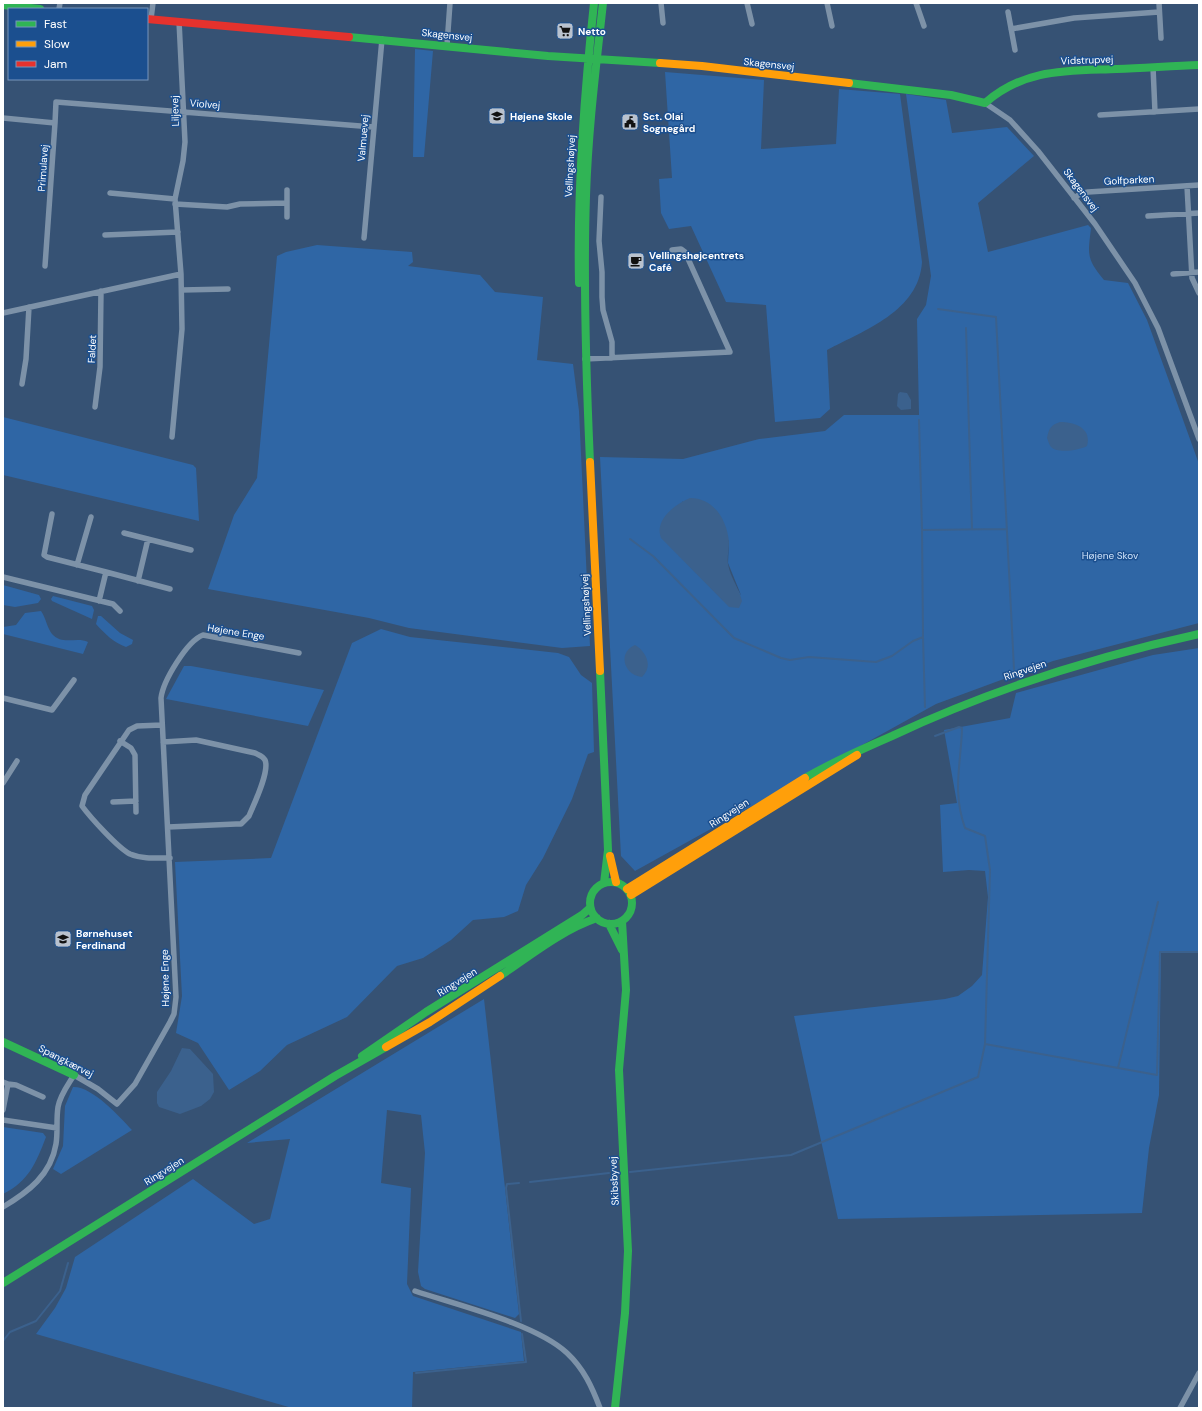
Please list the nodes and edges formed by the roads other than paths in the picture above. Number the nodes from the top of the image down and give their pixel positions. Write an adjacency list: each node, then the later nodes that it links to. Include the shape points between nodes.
1 (153, 3): 14 (street)
2 (450, 3): 23 (street)
3 (594, 3): 25 (street, Vellingshøjvej)
4 (603, 3): 25 (street, Vellingshøjvej)
5 (661, 3): 16 (street)
6 (747, 3): 17 (street)
7 (827, 3): 18 (street)
8 (916, 3): 19 (street)
9 (1159, 3): 13 (street)
10 (3, 5): 11 (street)
11 (31, 8)
12 (1008, 12): 20 (street)
13 (1159, 12): 20 (street, via 1074,18); 21 (street)
14 (149, 19): 15 (street, Skagensvej)
15 (179, 21): 22 (street, Skagensvej); 30 (street, Liljevej)
16 (663, 22)
17 (752, 24)
18 (832, 26)
19 (924, 26)
20 (1011, 29): 24 (street)
21 (1161, 38)
22 (382, 39): 23 (street, Skagensvej); 35 (street, Valmuevej)
23 (447, 45): 25 (street, Skagensvej)
24 (1015, 50)
25 (593, 59): 28 (street, Skagensvej, via 702,66 951,95); 64 (street, Vellingshøjvej, via 578,179 577,234)
26 (1199, 65): 27 (street, Vidstrupvej)
27 (1153, 67): 28 (street, Vidstrupvej, via 1048,72 1003,87); 31 (street)
28 (985, 103): 41 (street, Skagensvej, via 1018,128)
29 (1199, 109): 31 (street)
30 (184, 111): 34 (street, Violvej, via 56,102); 35 (street, Violvej); 42 (street, Liljevej, via 183,161)
31 (1155, 112): 32 (street)
32 (1100, 115)
33 (3, 118): 34 (street)
34 (55, 123): 52 (street, Primulavej)
35 (373, 127): 50 (street, Valmuevej)
36 (1199, 185): 37 (street, Golfparken)
37 (1187, 186): 41 (street, Golfparken, via 1088,192); 44 (street)
38 (287, 190): 43 (street)
39 (110, 193): 42 (street)
40 (601, 197): 63 (street, via 599,241 602,297 612,342)
41 (1074, 198): 67 (street, Skagensvej, via 1135,283 1147,304)
42 (176, 201): 43 (street, via 226,207 240,204); 48 (street, Liljevej)
43 (287, 203): 47 (street)
44 (1189, 213): 45 (street); 46 (street); 53 (street)
45 (1199, 213)
46 (1148, 216)
47 (287, 217)
48 (178, 232): 49 (street); 55 (street, Liljevej)
49 (105, 235)
50 (364, 238)
51 (672, 250): 63 (street, via 681,249 685,252 730,352)
52 (46, 266)
53 (1192, 272): 54 (street); 56 (street); 60 (street)
54 (1199, 272)
55 (181, 274): 58 (street, Liljevej); 59 (street)
56 (1173, 274)
57 (228, 289): 58 (street)
58 (182, 290): 69 (street, Liljevej, via 182,329)
59 (101, 291): 61 (street); 66 (street, Faldet, via 100,367)
60 (1199, 293)
61 (29, 307): 62 (street); 65 (street)
62 (3, 313)
63 (612, 358): 64 (street)
64 (585, 359): 96 (street, Vellingshøjvej)
65 (22, 384)
66 (95, 407)
67 (1191, 417): 68 (street); 70 (street, Skagensvej)
68 (1199, 417)
69 (172, 437)
70 (1199, 439)
71 (52, 514): 76 (street, via 44,555)
72 (91, 517): 76 (street)
73 (124, 533): 74 (street)
74 (148, 539): 75 (street); 79 (street)
75 (191, 550)
76 (77, 565): 77 (street)
77 (106, 572): 79 (street); 81 (street)
78 (3, 577): 81 (street)
79 (138, 581): 80 (street)
80 (170, 589)
81 (99, 601): 82 (street, via 113,604)
82 (120, 611)
83 (1199, 634): 100 (street, Ringvejen, via 1116,652 1007,686 933,716 845,756 757,806)
84 (299, 652): 87 (street, Højene Enge, via 210,635 195,638 162,690)
85 (74, 680): 86 (street, via 52,710)
86 (3, 698)
87 (162, 725): 88 (street, via 137,726 129,730); 89 (street, Højene Enge)
88 (120, 741): 92 (street, via 131,748 135,755); 97 (street, via 85,795 82,806 121,848 130,854 144,858)
89 (163, 742): 95 (street, Højene Enge); 95 (street, via 196,740 255,753 266,762 264,777 245,821 236,824)
90 (17, 761): 91 (street)
91 (3, 783)
92 (136, 801): 93 (street); 94 (street)
93 (113, 802)
94 (136, 812)
95 (168, 827): 97 (street, Højene Enge)
96 (608, 850): 98 (street, Vellingshøjvej); 99 (street, Vellingshøjvej)
97 (170, 858): 111 (street, Højene Enge, via 176,1007 135,1084)
98 (616, 882): 99 (street); 100 (street)
99 (604, 883): 101 (street, via 594,891 590,899)
100 (629, 892): 103 (street, via 631,910)
101 (590, 908): 102 (street); 108 (street, Ringvejen, via 426,1012)
102 (596, 918): 104 (street); 108 (street, Ringvejen, via 560,936 430,1022)
103 (622, 921): 104 (street); 105 (street, Skibsbyvej)
104 (609, 924): 105 (street, Skibsbyvej)
105 (623, 953): 120 (street, Skibsbyvej, via 626,1003 619,1070 628,1251 625,1313)
106 (3, 1042): 107 (street, Spangkærvej)
107 (74, 1074): 111 (street, Spangkærvej); 114 (street, via 58,1106)
108 (335, 1076): 116 (street, Ringvejen)
109 (5, 1083): 110 (street); 112 (street)
110 (43, 1097)
111 (117, 1104)
112 (3, 1110)
113 (3, 1120): 114 (street)
114 (57, 1128): 115 (street, via 56,1145 46,1170 31,1189)
115 (3, 1207)
116 (3, 1283)
117 (415, 1291): 119 (street, via 499,1319 551,1341 567,1352 579,1366 592,1386)
118 (1199, 1372): 121 (street)
119 (600, 1408)
120 (615, 1408)
121 (1180, 1408)

